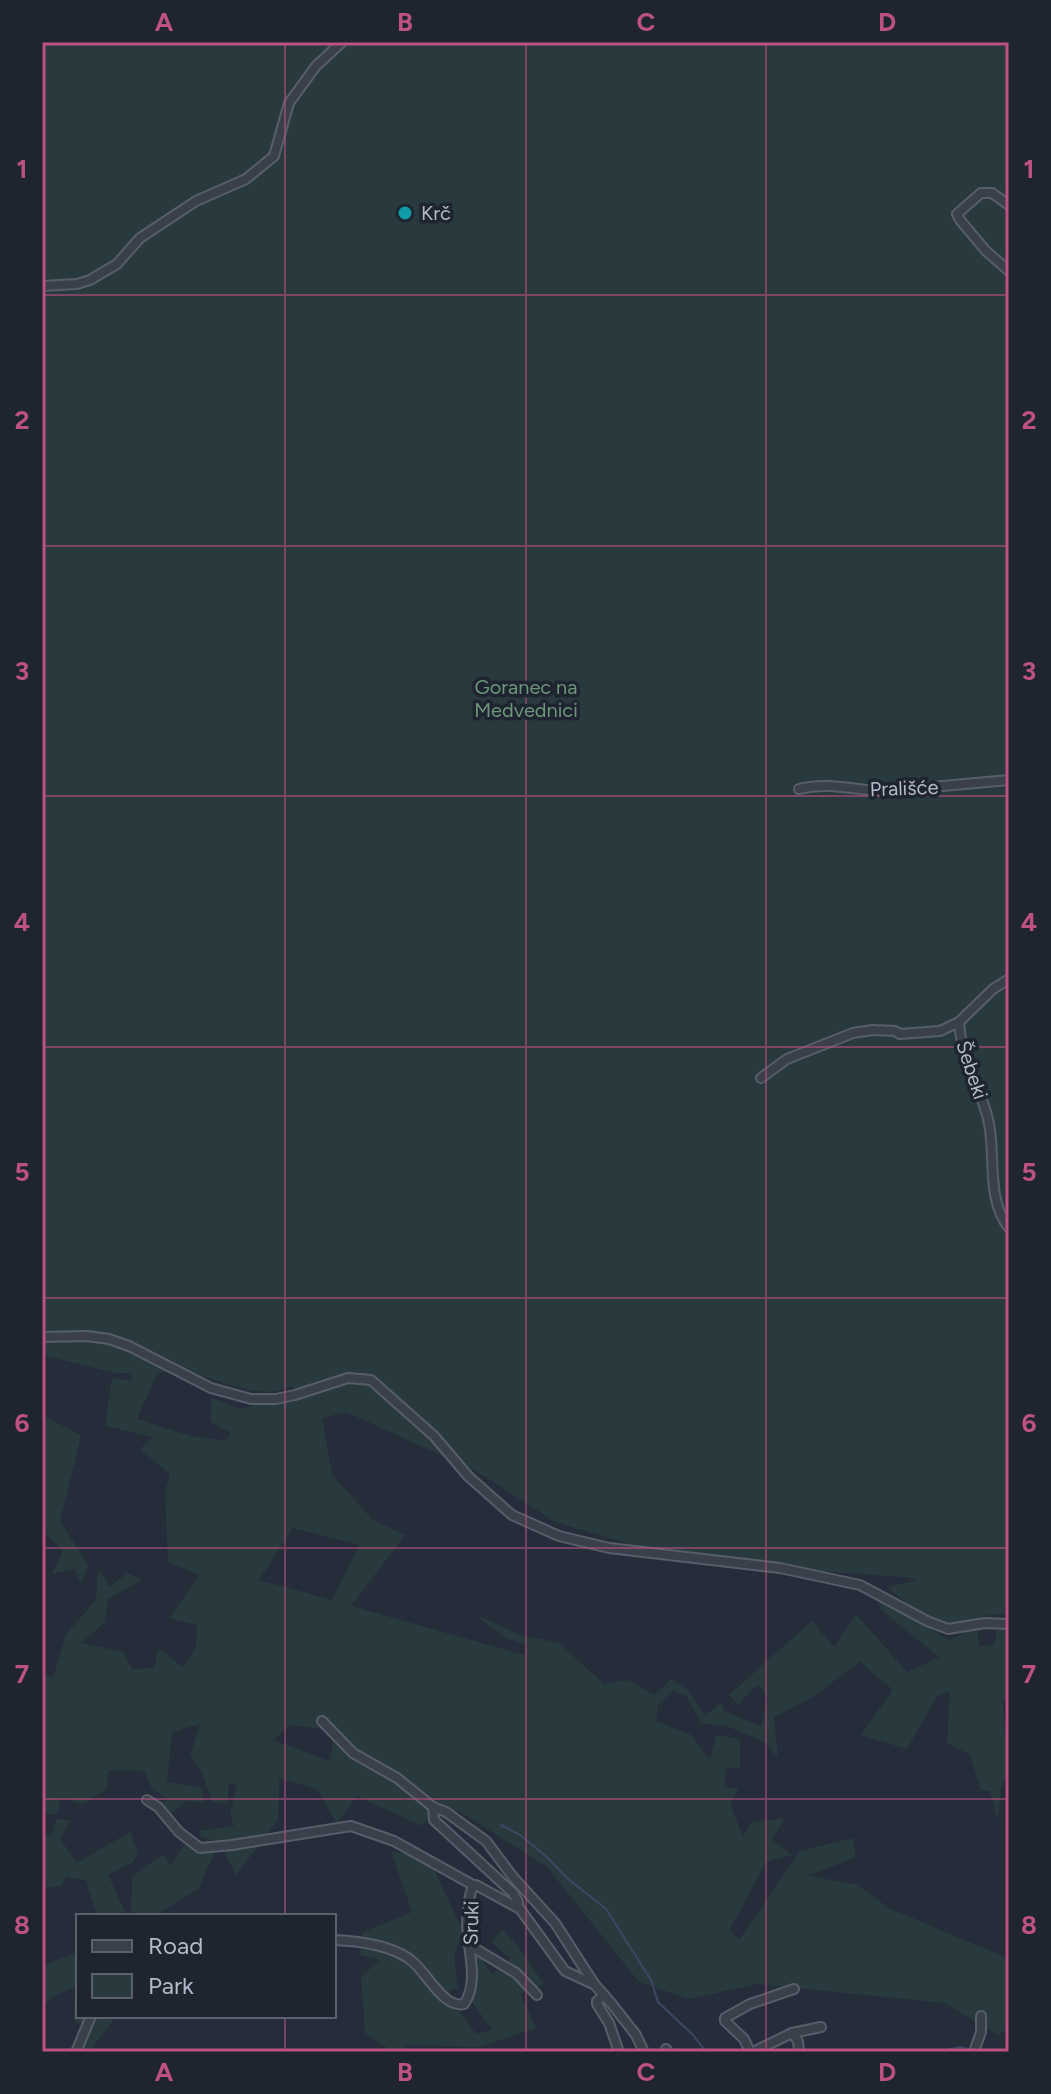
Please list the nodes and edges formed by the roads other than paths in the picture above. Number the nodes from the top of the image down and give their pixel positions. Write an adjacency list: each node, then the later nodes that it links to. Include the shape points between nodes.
1 (342, 42): 4 (street, via 289,103 274,156 246,179 196,201 90,280)
2 (1009, 205): 3 (street, via 992,193 981,193 957,214)
3 (1009, 271)
4 (42, 286)
5 (1009, 780): 6 (street, Prališće, via 887,791 831,784)
6 (799, 789)
7 (1009, 979): 8 (street)
8 (959, 1022): 9 (street, Šebeki, via 940,1031 853,1033 787,1059); 10 (street, Šebeki, via 964,1056 987,1114 994,1183)
9 (761, 1078)
10 (1009, 1228)
11 (42, 1337): 12 (street, via 109,1339 211,1388 251,1399 286,1397 348,1378 371,1380 512,1515 559,1536 860,1585 948,1629)
12 (1009, 1624)
13 (322, 1721): 15 (street, via 353,1753)
14 (147, 1800): 16 (street, via 200,1848 351,1826 394,1841)
15 (433, 1807): 17 (street, via 434,1820 513,1893); 20 (street, via 486,1841 555,1923)
16 (473, 1885): 17 (street, Sruki); 19 (street, Sruki)
17 (517, 1907): 20 (street, Sruki, via 565,1971)
18 (336, 1940): 19 (street, Sruki, via 406,1956 449,2003 458,2006 471,1993)
19 (469, 1945): 22 (street, via 516,1973)
20 (595, 1985): 23 (street, Sruki)
21 (794, 1989): 31 (street, via 725,2018)
22 (537, 1995)
23 (604, 1995): 29 (street, via 597,2004); 30 (street, Sruki)
24 (981, 2016): 33 (street)
25 (90, 2018): 28 (street)
26 (821, 2027): 27 (street)
27 (792, 2033): 31 (street); 32 (street)
28 (76, 2052)
29 (619, 2052)
30 (644, 2052)
31 (751, 2052)
32 (799, 2052)
33 (974, 2052)

